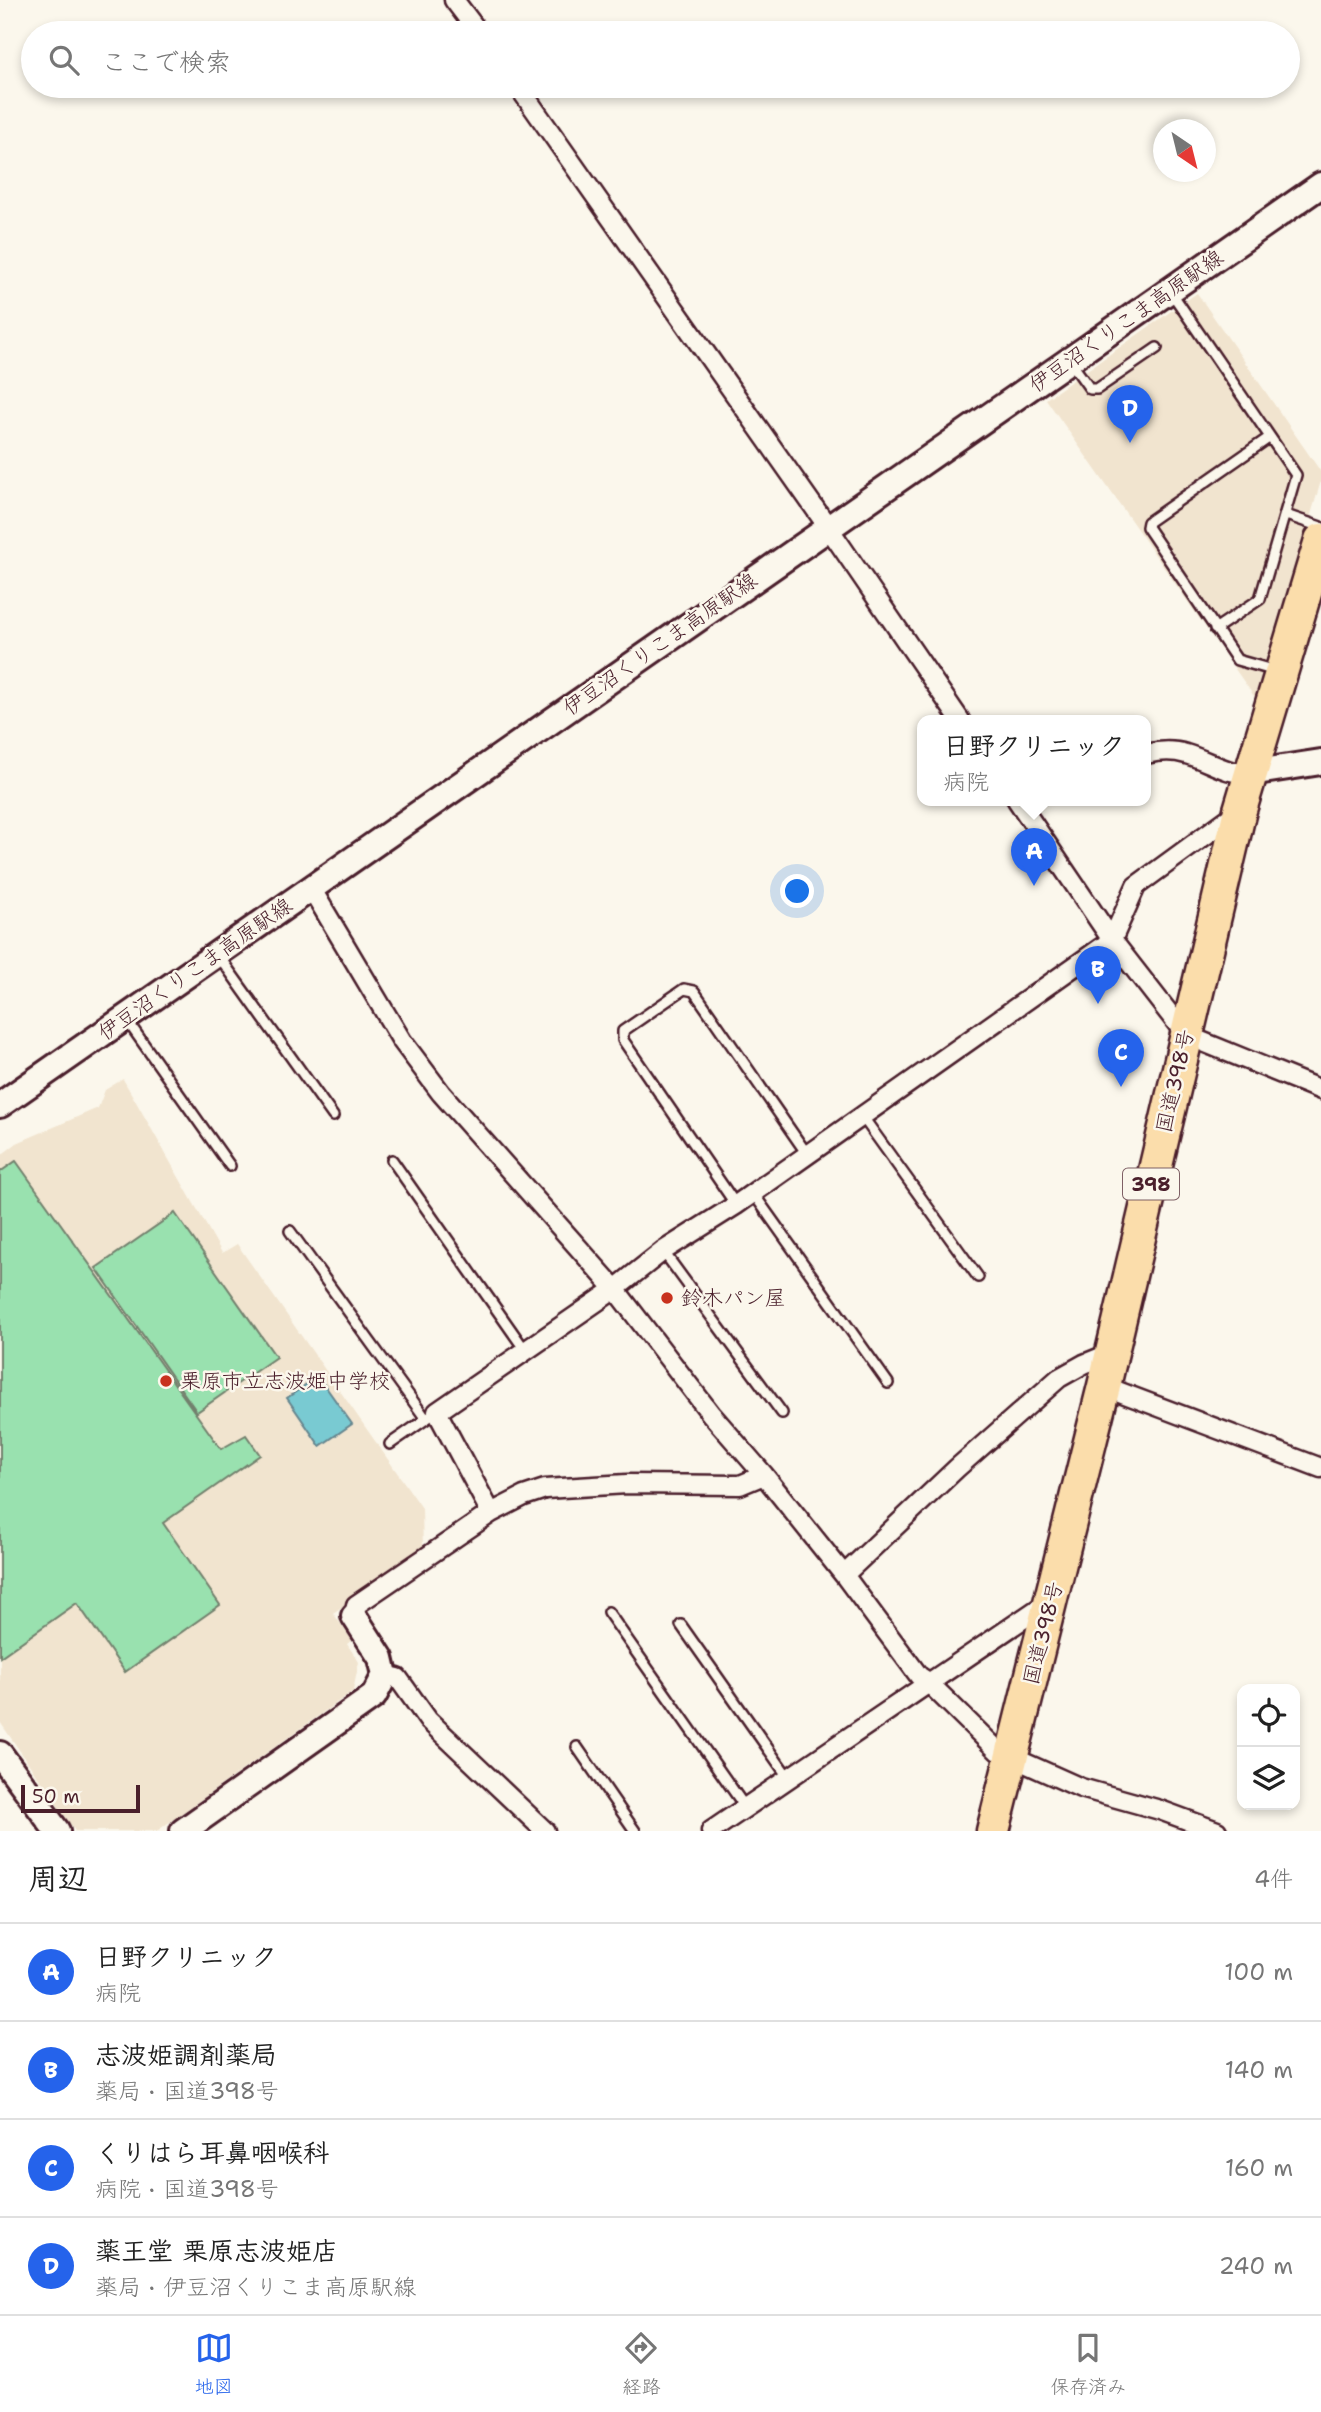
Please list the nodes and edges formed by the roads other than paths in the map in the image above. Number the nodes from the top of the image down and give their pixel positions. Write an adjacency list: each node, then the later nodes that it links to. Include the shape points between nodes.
1 (454, 0): 2 (street)
2 (470, 21)
3 (526, 98): 10 (street)
4 (1321, 186): 5 (main road, 伊豆沼くりこま高原駅線)
5 (1170, 290): 7 (main road, 伊豆沼くりこま高原駅線); 8 (lane)
6 (1157, 348): 7 (lane, via 1097,389 1090,389)
7 (1070, 360): 10 (main road, 伊豆沼くりこま高原駅線)
8 (1270, 437): 9 (lane, via 1296,475); 13 (lane, via 1148,522 1147,527)
9 (1286, 515): 11 (lane); 13 (lane, via 1260,599)
10 (828, 527): 15 (street); 21 (main road, 伊豆沼くりこま高原駅線)
11 (1321, 527)
12 (1321, 540): 14 (highway, 国道398号 / 398)
13 (1215, 629): 14 (lane, via 1237,660)
14 (1281, 672): 18 (highway, 国道398号 / 398)
15 (957, 715)
16 (1151, 753): 18 (street, via 1185,753 1238,774)
17 (1321, 762): 18 (main road)
18 (1250, 773): 20 (highway, 国道398号 / 398)
19 (1021, 806): 22 (street)
20 (1240, 810): 22 (street, via 1136,886); 25 (highway, 国道398号 / 398)
21 (311, 888): 23 (main road, 伊豆沼くりこま高原駅線); 38 (street, via 402,1041)
22 (1112, 940): 25 (street); 29 (street)
23 (217, 953): 24 (main road, 伊豆沼くりこま高原駅線); 28 (lane)
24 (125, 1018): 27 (main road, 伊豆沼くりこま高原駅線); 32 (lane)
25 (1186, 1035): 26 (street); 40 (highway, 国道398号 / 398)
26 (1321, 1090)
27 (0, 1105)
28 (333, 1116)
29 (862, 1116): 30 (street); 37 (lane)
30 (807, 1154): 33 (street); 34 (lane, via 694,990 684,989 623,1031 623,1040)
31 (391, 1160): 39 (lane)
32 (229, 1166)
33 (753, 1193): 34 (street); 41 (lane)
34 (736, 1205): 36 (street)
35 (290, 1231): 44 (lane)
36 (663, 1251): 38 (street); 43 (lane)
37 (978, 1277)
38 (615, 1289): 39 (street); 47 (street)
39 (525, 1350): 44 (street)
40 (1111, 1353): 42 (highway, 国道398号 / 398); 49 (street, via 1059,1378)
41 (888, 1382)
42 (1104, 1386): 46 (street); 50 (highway, 国道398号 / 398)
43 (782, 1413)
44 (431, 1415): 45 (lane); 48 (street)
45 (390, 1444)
46 (1321, 1468)
47 (764, 1475): 48 (street, via 740,1485 545,1489); 49 (street)
48 (491, 1513): 52 (street, via 356,1605)
49 (844, 1574): 55 (street)
50 (1051, 1600): 55 (street); 58 (highway, 国道398号 / 398)
51 (608, 1612): 60 (lane)
52 (354, 1616): 54 (main road, via 381,1658)
53 (681, 1625): 59 (lane)
54 (384, 1675): 63 (main road, via 374,1696); 64 (street, via 398,1678 428,1720)
55 (928, 1682): 58 (street, via 998,1751); 59 (street)
56 (577, 1747): 65 (lane)
57 (0, 1754): 62 (main road)
58 (1011, 1758): 66 (highway, 国道398号 / 398); 67 (street, via 1081,1788)
59 (789, 1777): 60 (street)
60 (745, 1807): 61 (street)
61 (718, 1829)
62 (57, 1831)
63 (184, 1831)
64 (545, 1831)
65 (635, 1831)
66 (993, 1831)
67 (1217, 1831)

